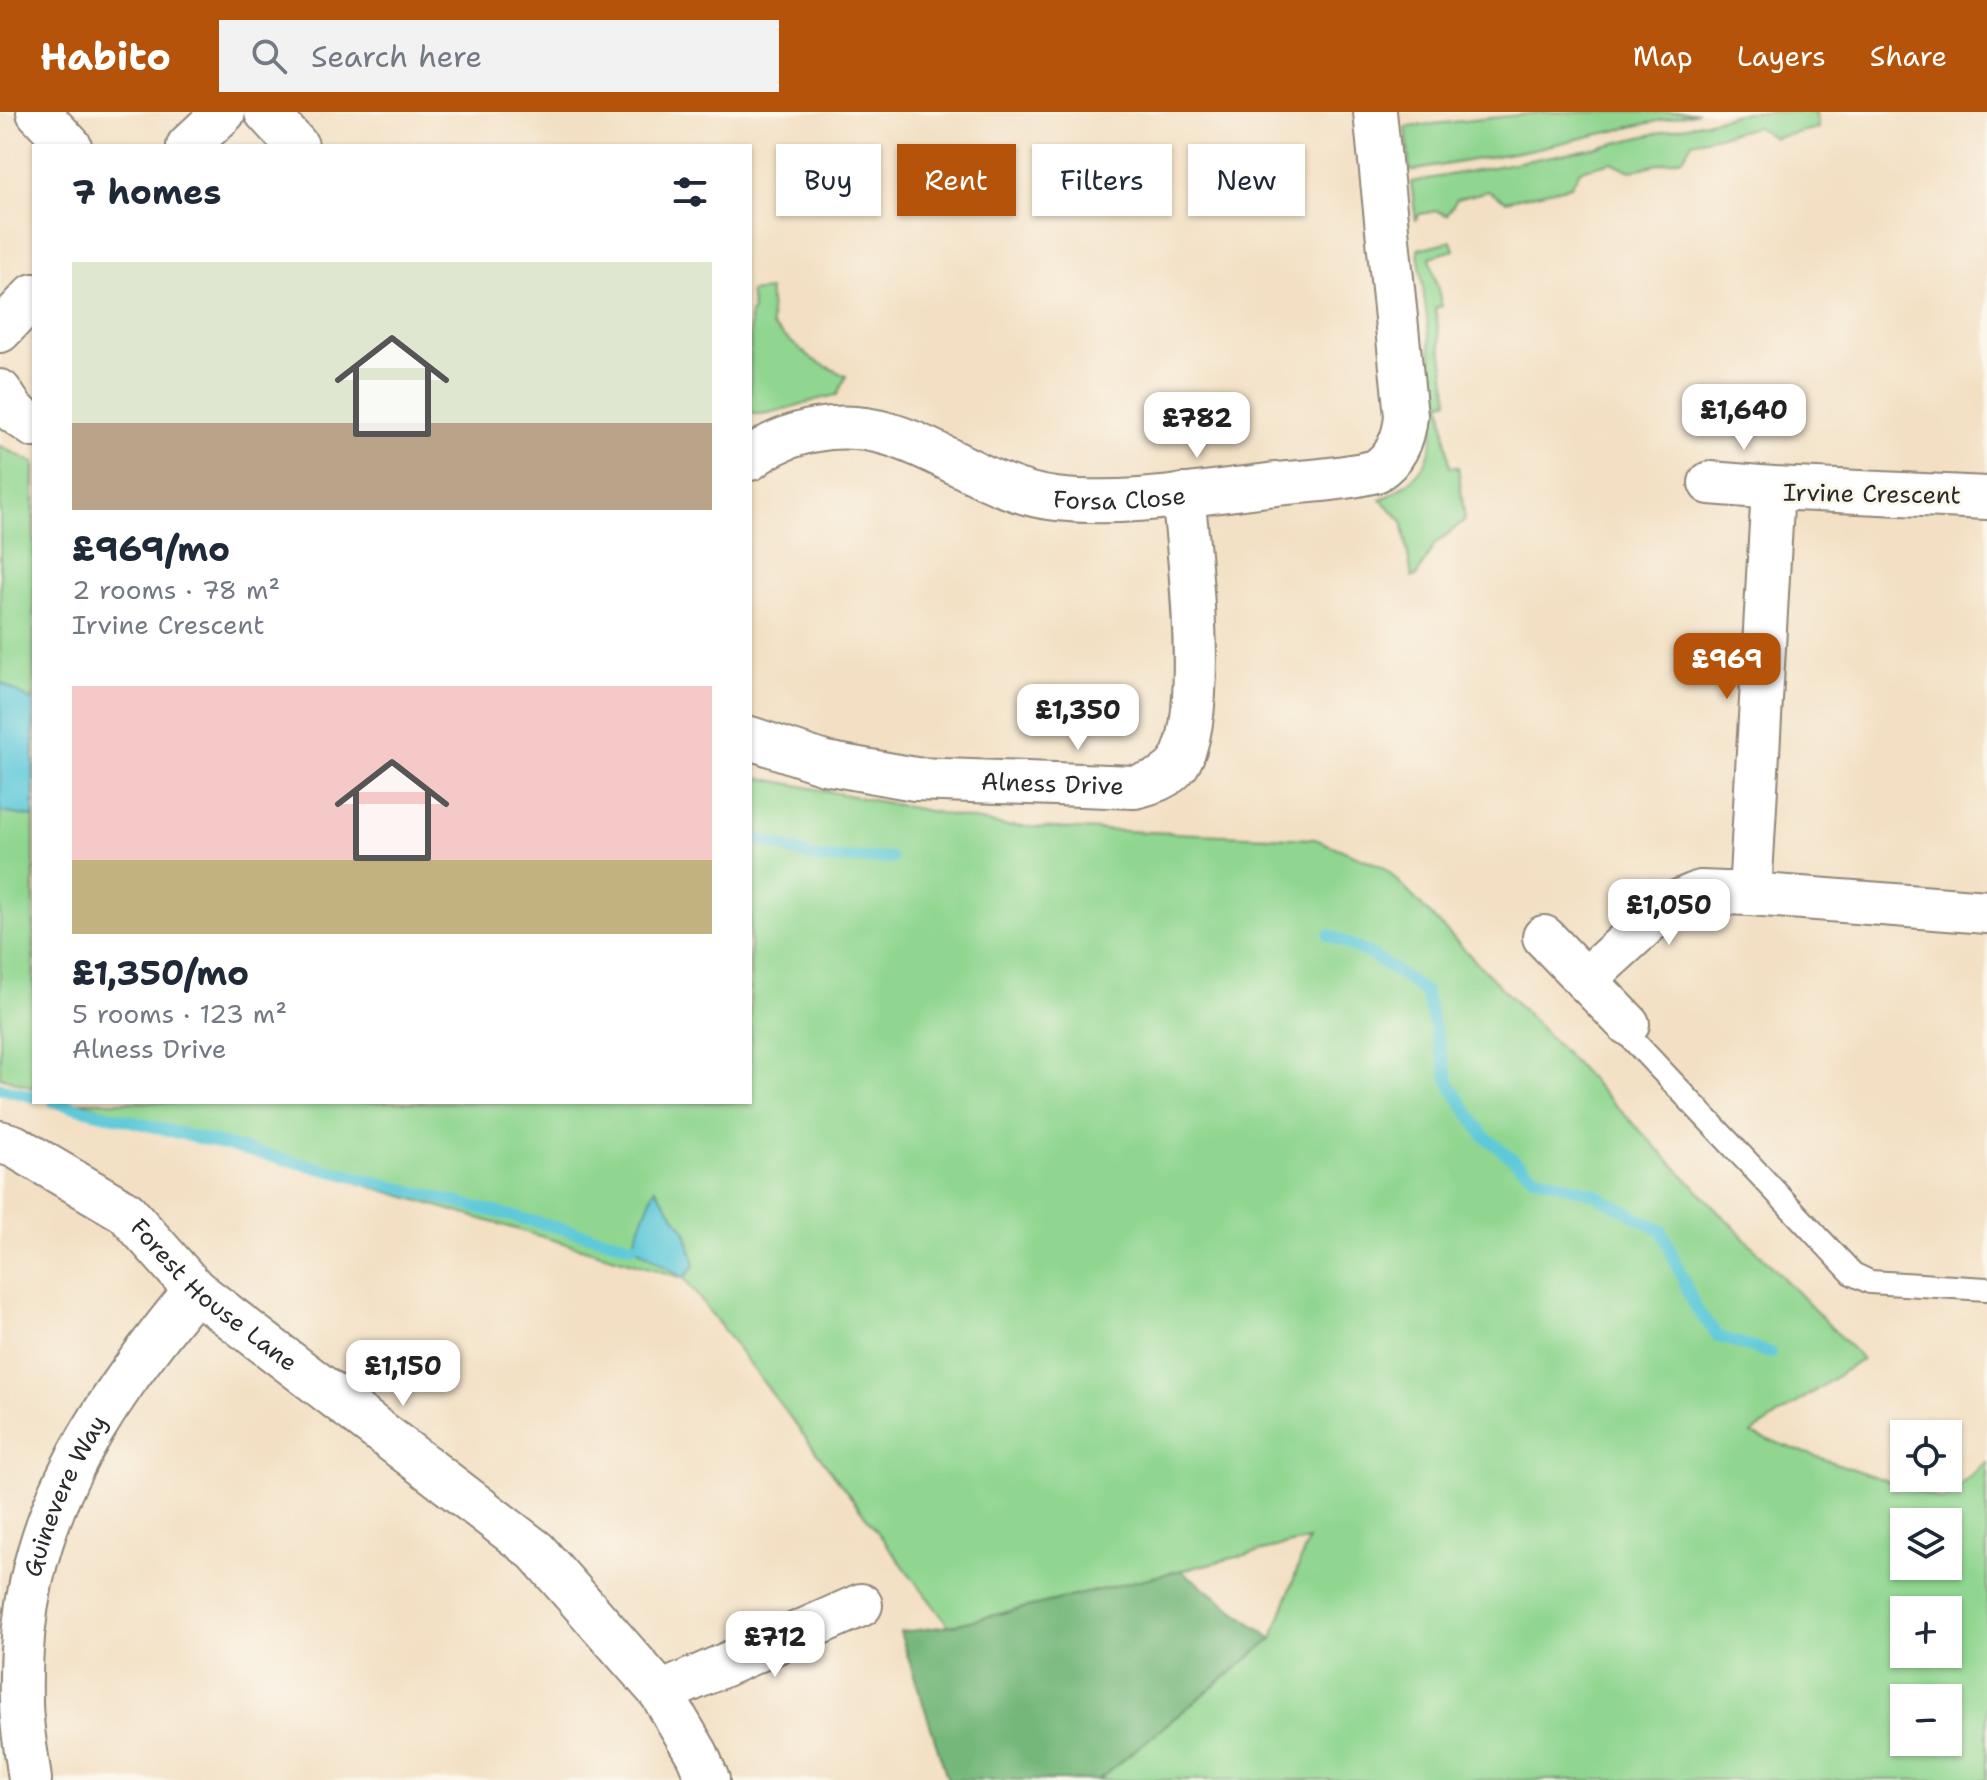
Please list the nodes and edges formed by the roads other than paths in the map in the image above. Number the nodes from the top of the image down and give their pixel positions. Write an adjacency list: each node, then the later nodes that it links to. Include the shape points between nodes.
1 (38, 112): 5 (street)
2 (224, 112): 6 (street)
3 (266, 112): 7 (street)
4 (1375, 112): 15 (street, Forsa Close, via 1406,416 1401,441 1387,464 1358,476)
5 (68, 144)
6 (190, 144)
7 (295, 144)
8 (32, 297): 9 (street)
9 (0, 331)
10 (0, 391): 11 (street, via 14,412)
11 (32, 425)
12 (752, 457): 15 (street, Forsa Close, via 808,431 854,425 889,432 1039,496 1089,501)
13 (1710, 483): 14 (street)
14 (1773, 488): 16 (street, Irvine Crescent); 18 (street, Irvine Crescent)
15 (1183, 495): 17 (street, Alness Drive, via 1195,640 1187,741 1169,774 1135,787 915,779 825,763)
16 (1987, 498)
17 (752, 739)
18 (1750, 894): 19 (street); 21 (street, via 1700,892 1665,907)
19 (1987, 912)
20 (1544, 937): 21 (street)
21 (1585, 980): 22 (street)
22 (1628, 1024): 24 (lane, via 1631,1038 1853,1274 1870,1282)
23 (0, 1142): 25 (street, Forest House Lane, via 126,1212)
24 (1987, 1289)
25 (195, 1290): 27 (street, Guinevere Way, via 100,1414 57,1495); 28 (street, Forest House Lane, via 536,1551)
26 (861, 1605): 28 (street)
27 (13, 1611): 29 (street, Guinevere Way)
28 (661, 1693): 30 (street, Forest House Lane)
29 (30, 1780)
30 (708, 1780)

